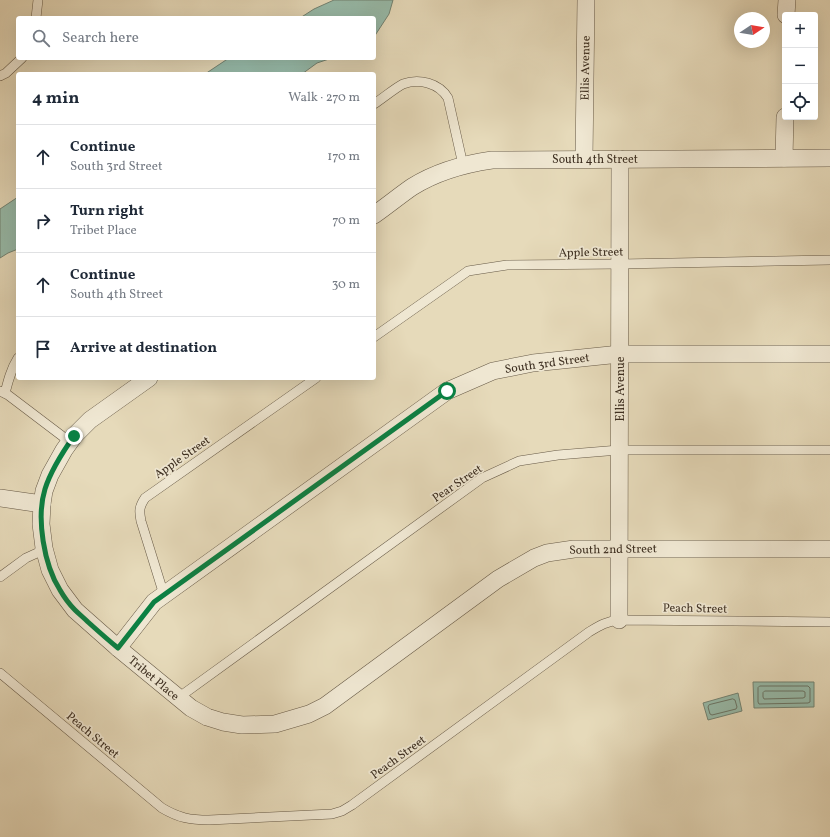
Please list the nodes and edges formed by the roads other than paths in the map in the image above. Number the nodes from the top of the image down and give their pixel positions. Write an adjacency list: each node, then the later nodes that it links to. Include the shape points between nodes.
1 (38, 0): 5 (lane)
2 (586, 0): 13 (street, Ellis Avenue)
3 (787, 0): 4 (street)
4 (786, 12)
5 (36, 16)
6 (20, 60): 7 (lane)
7 (0, 76)
8 (376, 103): 14 (lane, via 402,85 412,82 432,84 440,88 448,98)
9 (785, 120): 10 (street)
10 (784, 158): 11 (street, South 4th Street); 12 (street, South 4th Street)
11 (830, 158)
12 (620, 159): 13 (street, South 4th Street); 17 (street, Ellis Avenue)
13 (584, 160): 14 (street, South 4th Street, via 492,160)
14 (463, 165): 15 (street, South 4th Street, via 424,180)
15 (376, 214)
16 (830, 260): 17 (lane, Apple Street)
17 (620, 264): 18 (lane, Apple Street, via 507,265 468,271); 19 (street, Ellis Avenue)
18 (376, 336)
19 (620, 354): 20 (street, South 3rd Street); 26 (street, Ellis Avenue); 34 (street, South 3rd Street, via 533,362 493,371 447,391)
20 (830, 354)
21 (16, 362): 24 (lane)
22 (146, 380): 25 (street, via 90,420)
23 (313, 380): 34 (lane, Apple Street, via 145,498 139,512)
24 (2, 392): 25 (lane)
25 (70, 442): 29 (street, via 50,475)
26 (619, 450): 27 (lane, Pear Street); 31 (street, Ellis Avenue); 39 (lane, Pear Street, via 519,461 482,478)
27 (830, 450)
28 (0, 498): 29 (street)
29 (42, 504): 30 (street, Tribet Place)
30 (44, 548): 33 (lane); 37 (street, Tribet Place, via 50,570 60,590 75,610)
31 (619, 549): 32 (street, South 2nd Street); 35 (street, Ellis Avenue); 40 (street, South 2nd Street, via 560,550 529,560 498,579)
32 (830, 549)
33 (0, 577)
34 (164, 595): 37 (street, South 3rd Street, via 154,602)
35 (619, 620): 36 (lane, Peach Street); 38 (lane, Peach Street, via 606,623 589,632 352,805 332,814 209,820 182,818 162,808)
36 (830, 622)
37 (118, 648): 39 (street, Tribet Place)
38 (0, 673)
39 (178, 698): 40 (street, Tribet Place, via 207,717 242,725 275,724)
40 (325, 706)

